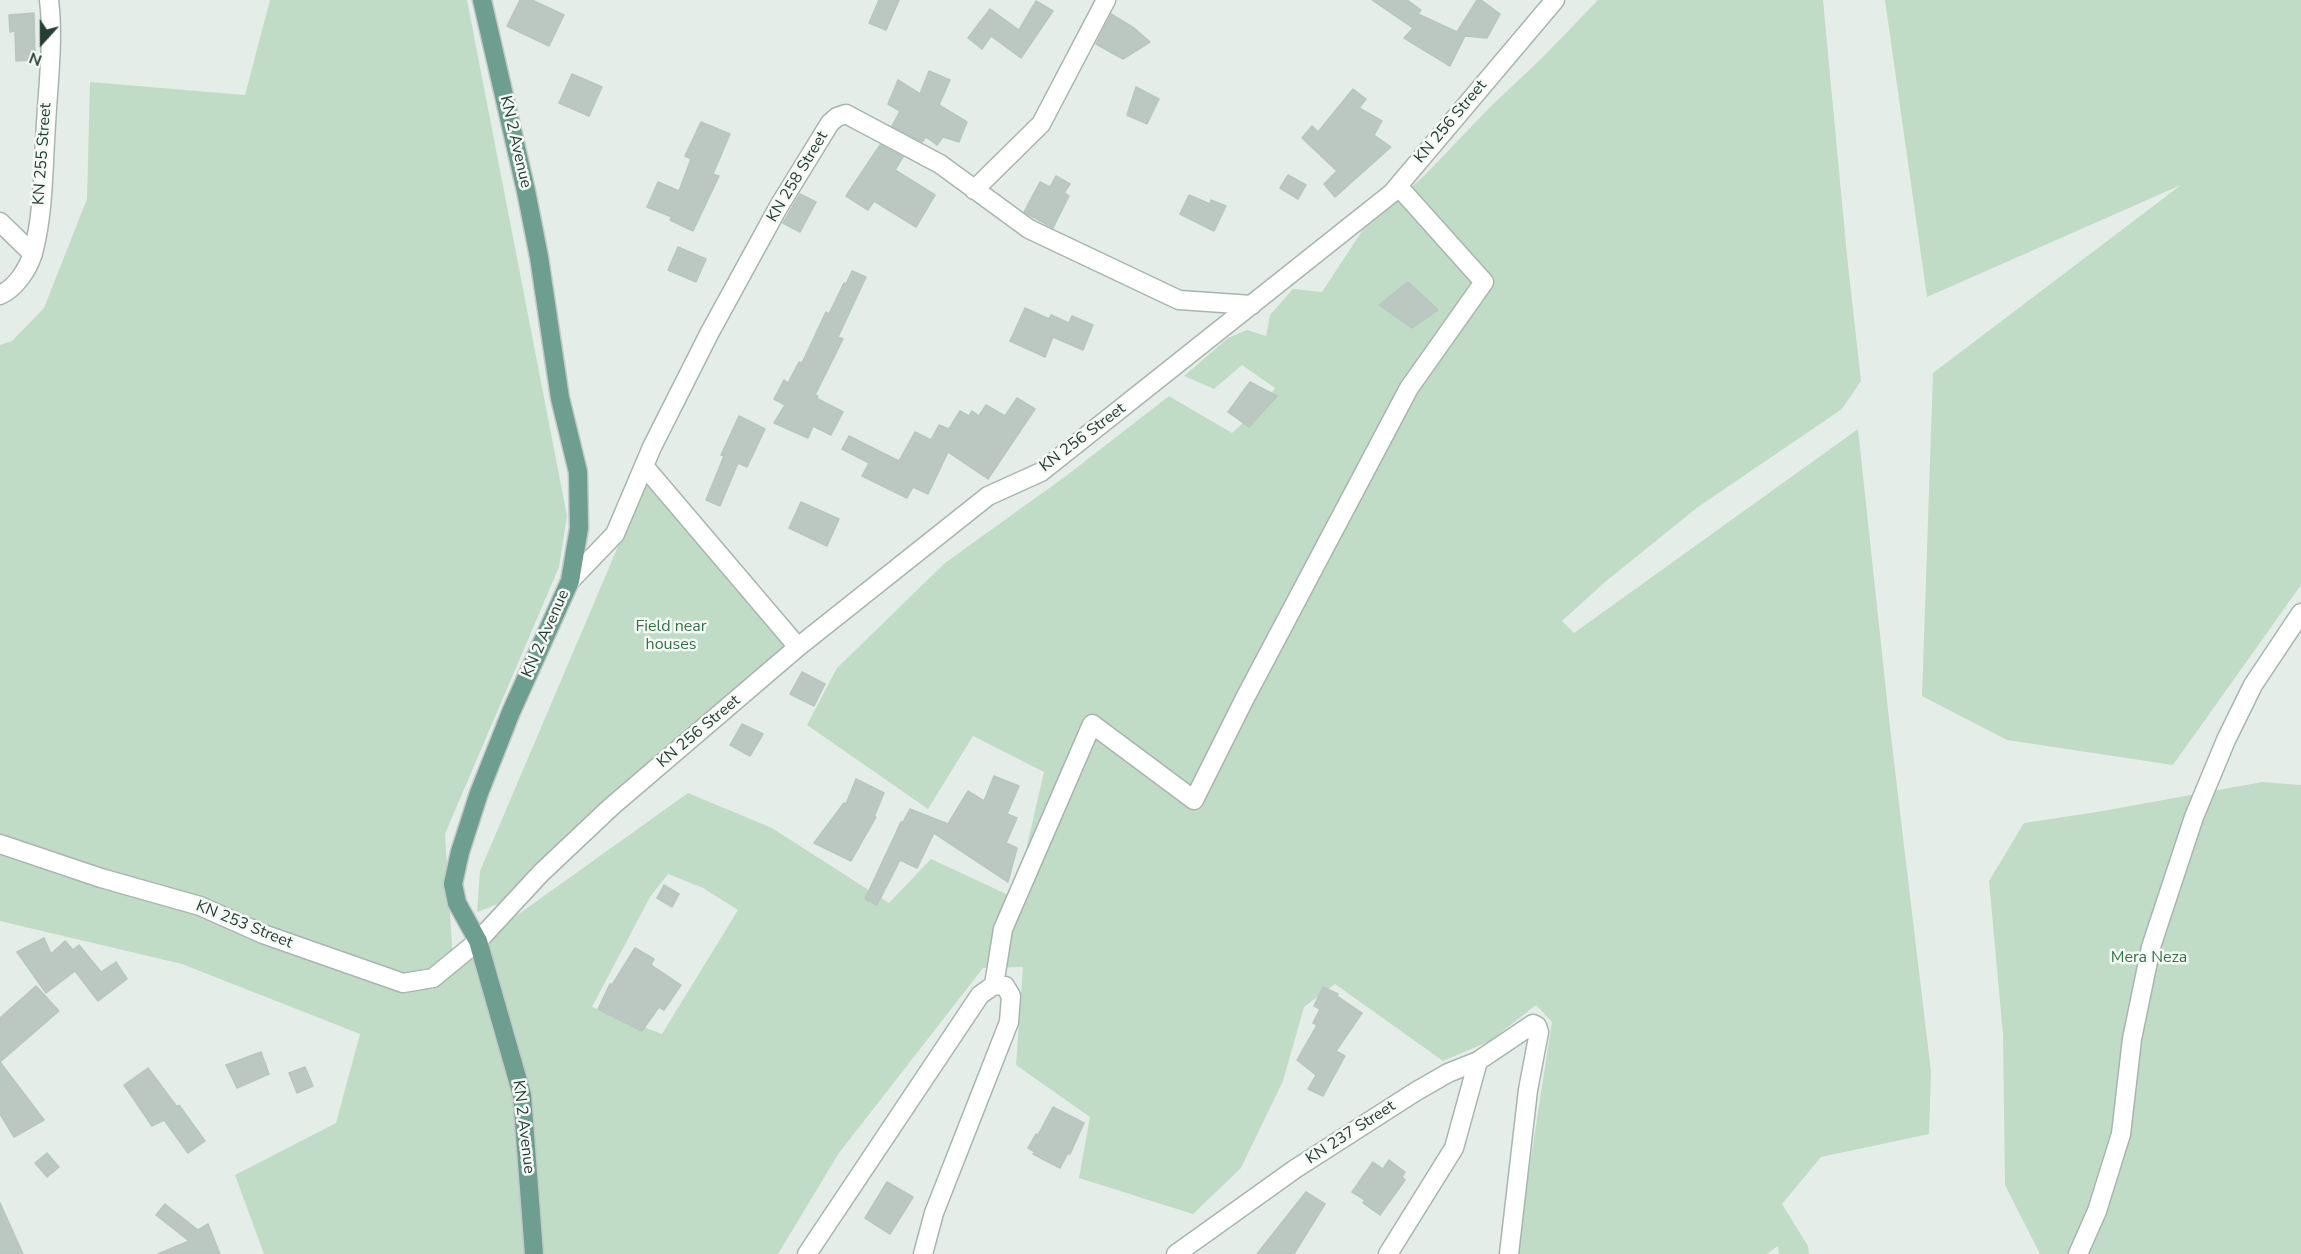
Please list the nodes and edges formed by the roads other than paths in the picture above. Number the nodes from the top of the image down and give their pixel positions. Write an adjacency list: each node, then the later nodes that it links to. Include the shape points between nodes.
1 (49, 0): 8 (street, KN 255 Street, via 50,62)
2 (482, 0): 12 (main road, KN 2 Avenue, via 528,202 560,398 578,472 579,528)
3 (1106, 0): 6 (street, via 1041,124)
4 (1555, 0): 5 (street, KN 256 Street)
5 (1398, 186): 10 (street, KN 256 Street); 17 (street, via 1484,282 1409,388 1194,800 1092,724 1003,930)
6 (974, 190): 10 (street, KN 258 Street, via 1029,229 1179,300); 11 (street, KN 258 Street, via 940,164 846,114 837,117 779,206 710,332)
7 (0, 222): 8 (street)
8 (33, 254): 9 (street, KN 255 Street, via 23,275)
9 (0, 295)
10 (1252, 305): 14 (street, KN 256 Street, via 1041,471 988,496)
11 (644, 466): 12 (street, KN 258 Street, via 615,534); 14 (street)
12 (570, 581): 16 (main road, KN 2 Avenue, via 511,712 460,852 453,884 458,903)
13 (2301, 613): 25 (street, via 2253,685 2194,817 2151,947 2132,1040 2121,1134 2097,1211)
14 (798, 647): 16 (street, KN 256 Street, via 611,807 541,873)
15 (0, 844): 16 (street, KN 253 Street, via 200,906 263,934 403,983 433,978)
16 (478, 941): 19 (main road, KN 2 Avenue, via 522,1095)
17 (994, 985): 20 (street, via 980,995); 21 (street, via 1005,987 1011,996 1009,1022 934,1213)
18 (1478, 1061): 22 (street, KN 237 Street, via 1415,1092 1295,1169); 23 (street, via 1454,1148); 24 (street, KN 237 Street, via 1533,1024 1537,1026)
19 (534, 1254)
20 (807, 1254)
21 (923, 1254)
22 (1176, 1254)
23 (1388, 1254)
24 (1509, 1254)
25 (2078, 1254)

